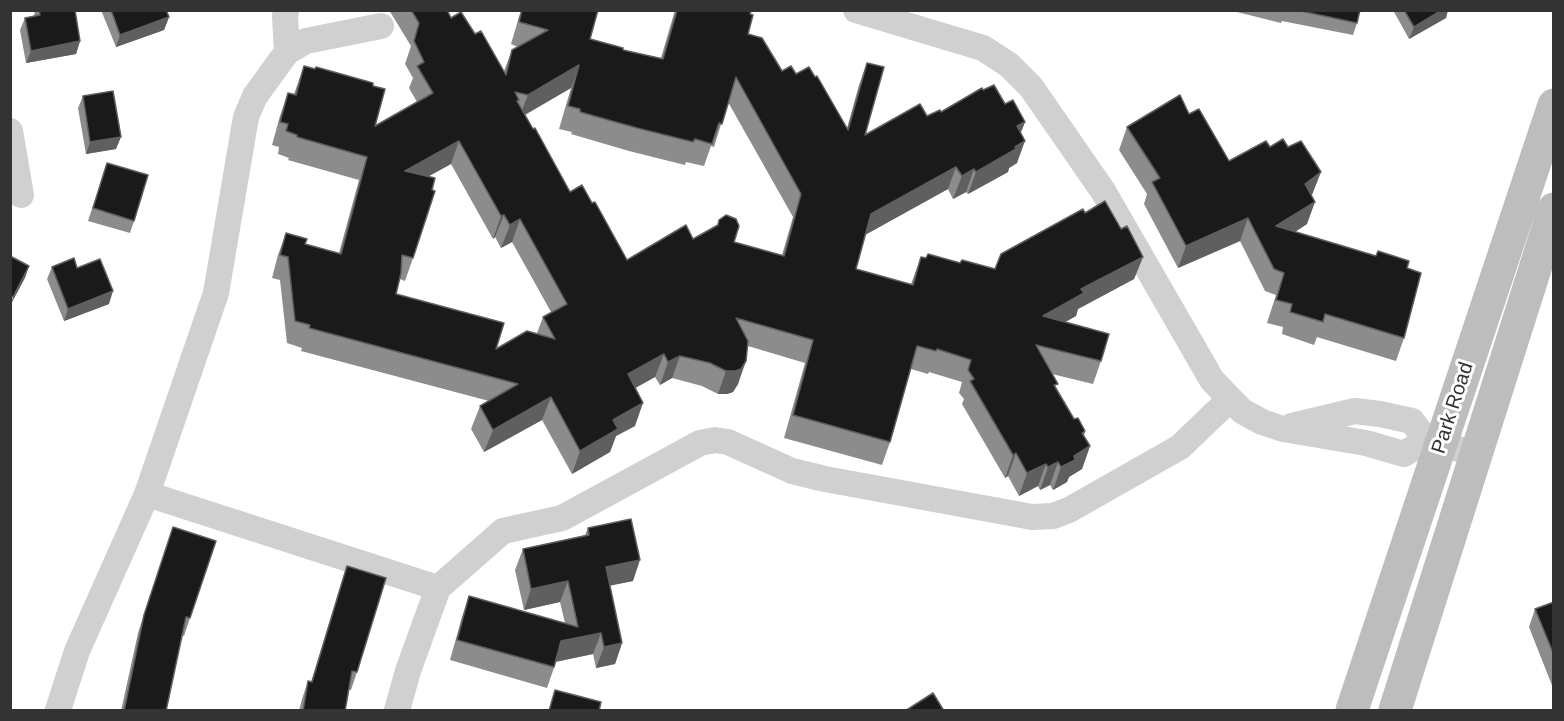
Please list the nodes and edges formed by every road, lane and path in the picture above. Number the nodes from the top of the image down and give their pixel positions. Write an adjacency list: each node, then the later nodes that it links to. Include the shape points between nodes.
1 (286, 10): 4 (street)
2 (856, 10): 9 (street, via 983,48 1010,65 1031,87 1103,191 1212,380)
3 (381, 26): 4 (street, via 306,41)
4 (287, 52): 12 (street, via 255,96 246,117 216,293)
5 (1554, 105): 10 (main road, Park Road)
6 (10, 131): 7 (street)
7 (21, 195)
8 (1554, 209): 11 (main road, Park Road)
9 (1229, 400): 10 (street, via 1262,422 1283,429 1366,443 1404,454); 13 (street, via 1180,447 1053,516 1032,517 825,479 792,471 728,442 700,443 562,518 503,531)
10 (1434, 442): 11 (street); 16 (main road, Park Road)
11 (1476, 454): 17 (main road, Park Road)
12 (147, 494): 13 (street); 14 (street, via 77,651)
13 (438, 588): 15 (street)
14 (58, 711)
15 (397, 711)
16 (1352, 711)
17 (1395, 711)

